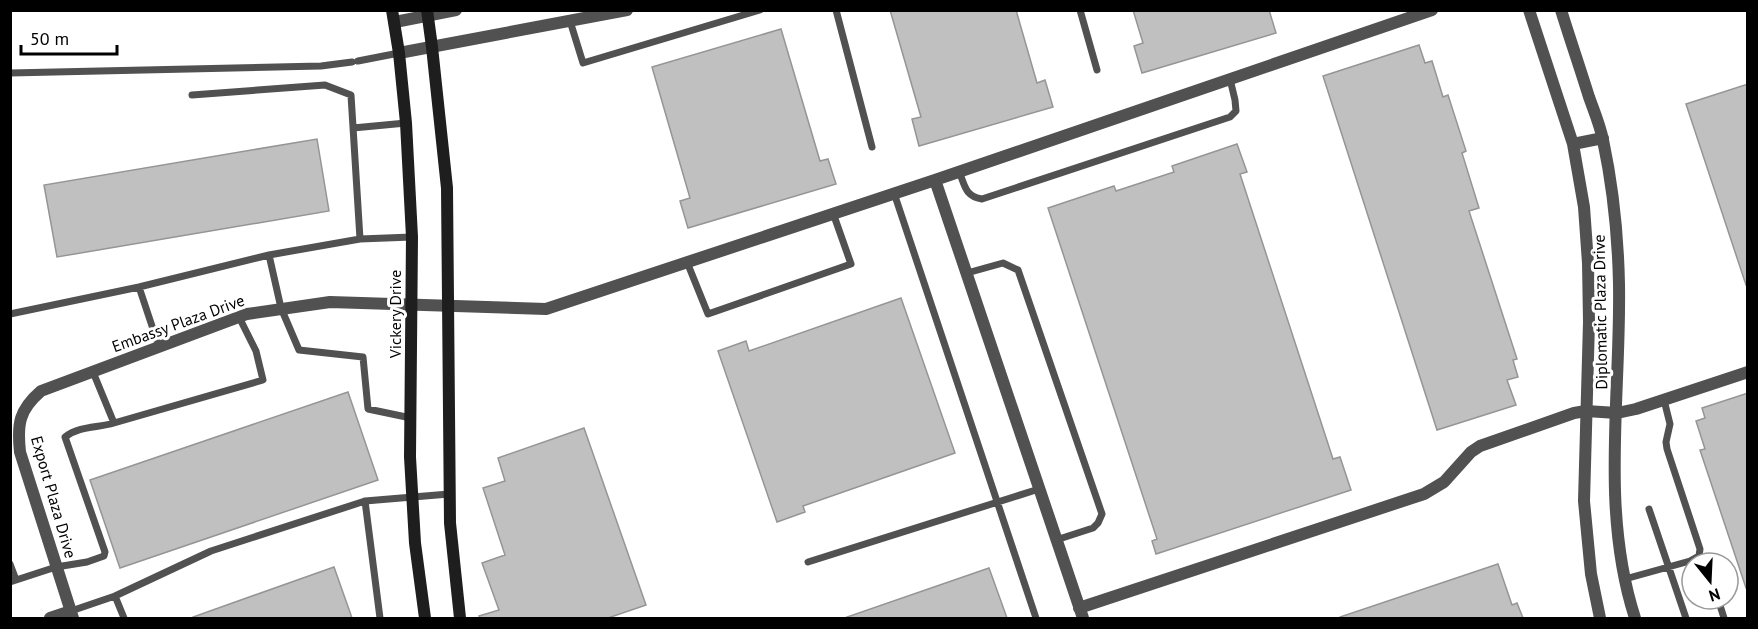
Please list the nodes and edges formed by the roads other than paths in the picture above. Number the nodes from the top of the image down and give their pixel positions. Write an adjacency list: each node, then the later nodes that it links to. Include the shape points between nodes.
1 (456, 10): 9 (street)
2 (627, 10): 11 (street)
3 (760, 10): 11 (lane, via 583,63)
4 (836, 10): 22 (lane)
5 (1080, 10): 14 (lane)
6 (1432, 10): 16 (street)
7 (1529, 10): 21 (street, Diplomatic Plaza Drive)
8 (1561, 10): 20 (street, Diplomatic Plaza Drive)
9 (428, 13): 10 (street); 12 (main road)
10 (393, 16): 13 (main road, Vickery Drive)
11 (570, 21): 12 (street)
12 (432, 47): 13 (street); 34 (main road, via 447,188)
13 (399, 53): 15 (lane, via 321,66); 18 (main road, Vickery Drive)
14 (1097, 70)
15 (10, 73)
16 (1230, 79): 23 (street); 23 (lane, via 1236,111 1230,117 982,199 967,191)
17 (192, 95): 19 (lane, via 325,85 351,95)
18 (406, 123): 19 (lane); 27 (main road, Vickery Drive)
19 (353, 128): 28 (lane)
20 (1603, 138): 21 (street); 44 (street, Diplomatic Plaza Drive, via 1615,217 1619,283)
21 (1573, 144): 43 (street, Diplomatic Plaza Drive, via 1584,207 1588,263)
22 (872, 147)
23 (959, 171): 24 (street)
24 (935, 180): 25 (street); 31 (street)
25 (894, 193): 26 (street); 52 (lane)
26 (833, 213): 30 (street); 30 (lane, via 851,264 708,314)
27 (412, 237): 28 (lane); 33 (main road, Vickery Drive)
28 (360, 239): 29 (lane)
29 (268, 255): 32 (lane); 35 (lane)
30 (687, 262): 34 (street, Embassy Plaza Drive, via 546,309)
31 (967, 273): 48 (street); 54 (lane, via 1003,263 1018,270 1102,514 1093,528)
32 (139, 287): 36 (lane); 38 (lane)
33 (412, 304): 34 (street, Embassy Plaza Drive); 35 (street, Embassy Plaza Drive, via 330,302); 45 (main road, Vickery Drive)
34 (447, 306): 49 (main road)
35 (281, 308): 37 (street, Embassy Plaza Drive); 45 (lane, via 299,350 363,357 368,409)
36 (10, 314)
37 (239, 317): 38 (street, Embassy Plaza Drive); 46 (lane, via 256,351 263,380)
38 (159, 347): 39 (street, Embassy Plaza Drive)
39 (93, 372): 41 (street, Embassy Plaza Drive); 46 (lane)
40 (1748, 372): 42 (street)
41 (41, 391): 47 (street, Export Plaza Drive, via 28,402)
42 (1664, 400): 44 (street); 55 (lane, via 1670,424 1667,448)
43 (1586, 411): 44 (street); 64 (street, via 1480,446 1444,482 1424,494); 72 (street, Diplomatic Plaza Drive, via 1586,533)
44 (1617, 412): 61 (street, Diplomatic Plaza Drive, via 1615,505)
45 (411, 418): 50 (main road, Vickery Drive)
46 (114, 423): 59 (lane, via 87,427 65,437 105,556)
47 (15, 430): 59 (street, Export Plaza Drive)
48 (1039, 489): 52 (lane); 54 (street)
49 (449, 494): 50 (lane); 70 (main road)
50 (412, 498): 51 (lane); 69 (main road, Vickery Drive)
51 (365, 501): 63 (lane, via 211,551); 68 (lane)
52 (997, 503): 56 (lane); 71 (lane)
53 (1649, 509): 60 (lane)
54 (1056, 540): 64 (street)
55 (1700, 551)
56 (808, 562)
57 (10, 564): 62 (lane)
58 (1680, 564): 60 (lane)
59 (56, 567): 62 (lane); 65 (street, Export Plaza Drive)
60 (1669, 567): 61 (lane); 74 (lane)
61 (1625, 579): 73 (street, Diplomatic Plaza Drive)
62 (13, 581)
63 (115, 596): 65 (lane); 67 (lane)
64 (1081, 613)
65 (72, 615): 66 (street)
66 (50, 618)
67 (124, 618)
68 (380, 618)
69 (425, 618)
70 (460, 618)
71 (1036, 618)
72 (1600, 618)
73 (1635, 618)
74 (1686, 618)

